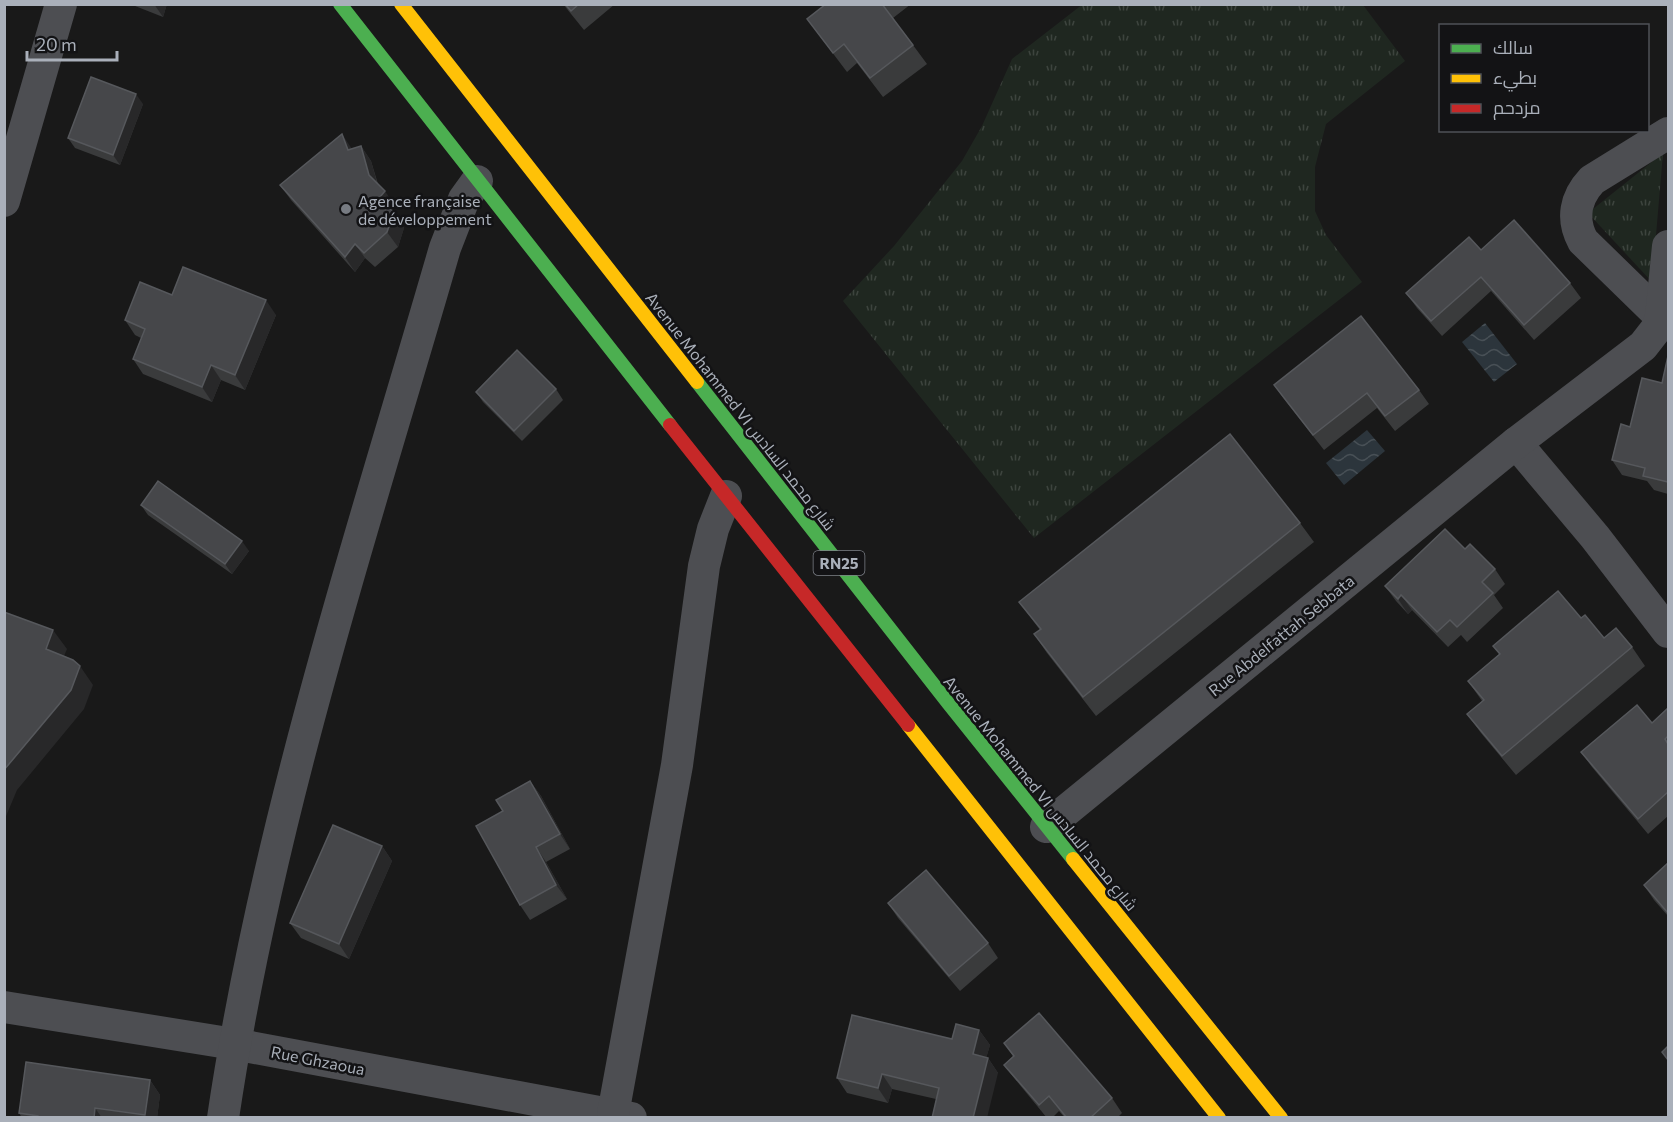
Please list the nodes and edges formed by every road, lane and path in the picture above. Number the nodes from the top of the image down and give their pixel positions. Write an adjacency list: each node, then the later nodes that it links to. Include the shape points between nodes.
1 (61, 4): 6 (street)
2 (340, 4): 5 (main road, RN25)
3 (401, 4): 12 (main road, Avenue Mohammed VI شارع محمد السادس / RN25)
4 (1668, 133): 8 (street, via 1592,180 1584,188 1576,209 1583,241)
5 (477, 181): 10 (main road, RN25); 14 (street, via 464,199 445,248 352,562 277,843)
6 (4, 201)
7 (1668, 246): 8 (street, Rue Abdelfattah Sebbata)
8 (1661, 317): 9 (street, Rue Abdelfattah Sebbata, via 1643,346)
9 (1516, 443): 11 (street); 12 (street, Rue Abdelfattah Sebbata)
10 (726, 496): 15 (street, via 705,566); 17 (main road, RN25)
11 (1668, 632)
12 (1046, 827): 18 (main road, Avenue Mohammed VI شارع محمد السادس / RN25)
13 (4, 1008): 14 (street, Rue Ghzaoua)
14 (234, 1044): 15 (street, Rue Ghzaoua); 16 (street)
15 (622, 1116)
16 (223, 1118)
17 (1219, 1118)
18 (1281, 1118)

